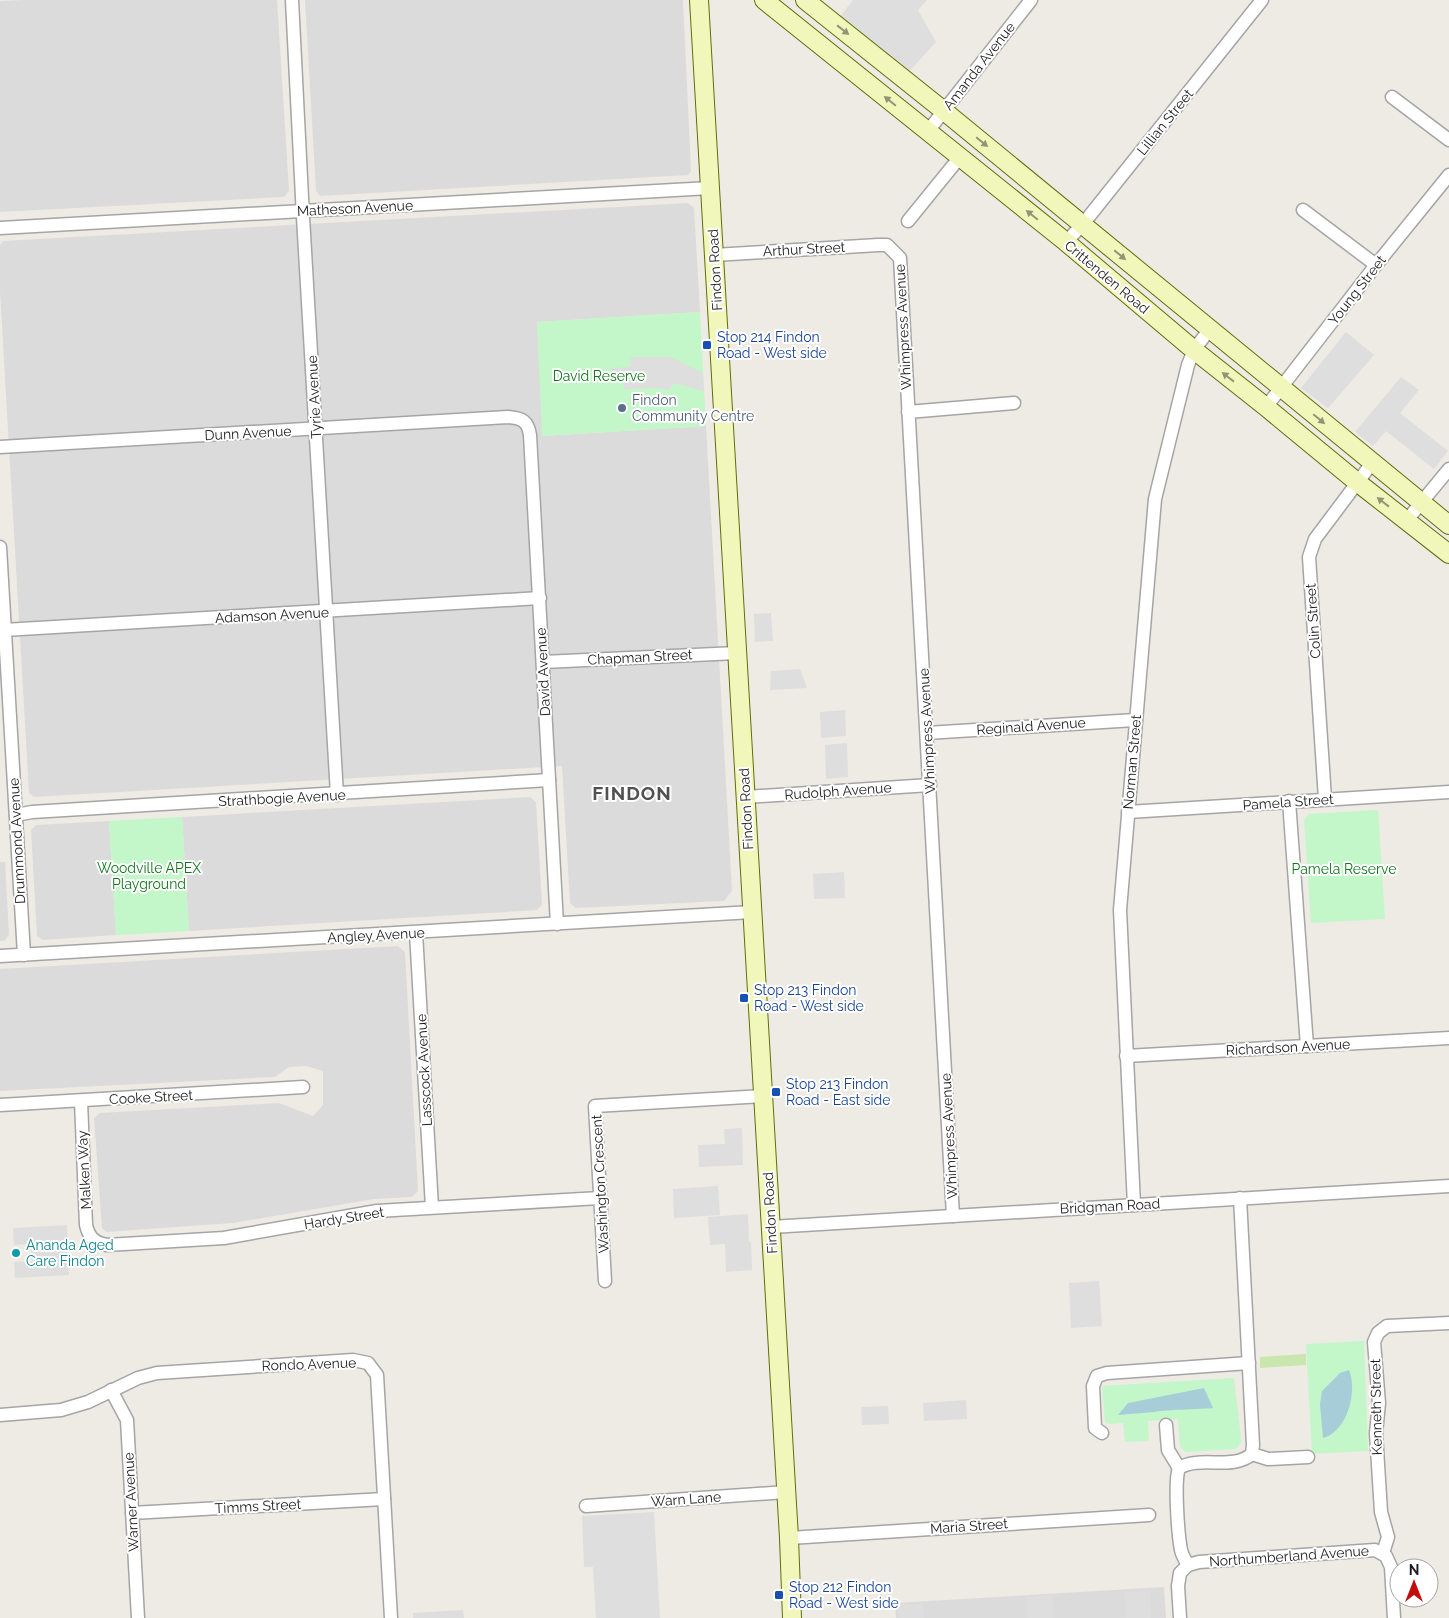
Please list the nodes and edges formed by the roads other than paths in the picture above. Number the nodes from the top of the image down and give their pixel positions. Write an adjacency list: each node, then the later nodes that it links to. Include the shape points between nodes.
1 (292, 0): 15 (street, Tyrie Avenue)
2 (700, 0): 13 (main road, Findon Road)
3 (764, 0): 9 (main road, Crittenden Road, one-way to 3)
4 (805, 0): 8 (main road, Crittenden Road, one-way to 8)
5 (1031, 0): 8 (street, Amanda Avenue)
6 (1262, 0): 17 (street, Lillian Street)
7 (1392, 97): 10 (street)
8 (944, 111): 9 (street, Amanda Avenue); 17 (main road, Crittenden Road, one-way to 17)
9 (928, 131): 11 (main road, Crittenden Road)
10 (1449, 140)
11 (960, 157): 16 (street); 19 (main road, Crittenden Road, one-way to 11)
12 (1449, 175): 22 (street, Young Street)
13 (710, 188): 15 (street, Matheson Avenue); 21 (main road, Findon Road)
14 (1303, 210): 22 (street)
15 (303, 211): 18 (street, Matheson Avenue); 30 (street, Tyrie Avenue)
16 (908, 221)
17 (1083, 224): 19 (street, Lillian Street); 23 (main road, Crittenden Road, one-way to 23)
18 (0, 228)
19 (1066, 242): 24 (main road, Crittenden Road)
20 (893, 250): 21 (street, Arthur Street, via 887,245 878,245); 28 (street, Whimpress Avenue, via 900,258)
21 (714, 255): 43 (main road, Findon Road)
22 (1376, 265): 25 (street, Young Street)
23 (1209, 330): 24 (street, Norman Street); 25 (main road, Crittenden Road)
24 (1194, 350): 27 (main road, Crittenden Road, one-way to 24); 45 (street, Norman Street, via 1155,499)
25 (1282, 388): 27 (street, Young Street); 32 (main road, Crittenden Road, one-way to 32)
26 (1014, 403): 28 (street)
27 (1266, 407): 34 (main road, Crittenden Road)
28 (908, 412): 46 (street, Whimpress Avenue)
29 (525, 421): 30 (street, Dunn Avenue, via 508,416); 40 (street, David Avenue, via 530,435)
30 (316, 429): 31 (street, Dunn Avenue); 41 (street, Tyrie Avenue)
31 (0, 447)
32 (1372, 463): 34 (street, Colin Street); 35 (main road, Crittenden Road)
33 (1449, 469): 35 (street)
34 (1357, 482): 36 (main road, Crittenden Road, one-way to 34); 52 (street, Colin Street, via 1315,539 1309,557)
35 (1421, 503): 36 (street); 37 (main road, Crittenden Road)
36 (1407, 520): 39 (main road, Crittenden Road)
37 (1449, 525)
38 (0, 547): 42 (street, Drummond Avenue)
39 (1449, 554)
40 (540, 598): 41 (street, Adamson Avenue); 44 (street, David Avenue)
41 (326, 611): 42 (street, Adamson Avenue); 50 (street, Tyrie Avenue)
42 (4, 630): 55 (street, Drummond Avenue)
43 (737, 653): 44 (street, Chapman Street); 51 (main road, Findon Road)
44 (543, 662): 47 (street, David Avenue)
45 (1135, 720): 46 (street, Reginald Avenue); 54 (street, Norman Street)
46 (927, 733): 48 (street, Whimpress Avenue)
47 (549, 780): 50 (street, Strathbogie Avenue); 57 (street, David Avenue)
48 (930, 785): 51 (street, Rudolph Avenue); 73 (street, Whimpress Avenue)
49 (1449, 792): 52 (street, Pamela Street)
50 (338, 794): 55 (street, Strathbogie Avenue)
51 (746, 797): 56 (main road, Findon Road)
52 (1325, 799): 53 (street, Pamela Street)
53 (1289, 801): 54 (street, Pamela Street); 62 (street)
54 (1128, 812): 63 (street, Norman Street, via 1120,910)
55 (16, 815): 59 (street, Drummond Avenue)
56 (752, 912): 57 (street, Angley Avenue); 65 (main road, Findon Road)
57 (557, 924): 58 (street, Angley Avenue)
58 (416, 933): 59 (street, Angley Avenue); 72 (street, Lasscock Avenue)
59 (24, 955): 60 (street, Angley Avenue)
60 (0, 956)
61 (1449, 1038): 62 (street, Richardson Avenue)
62 (1306, 1046): 63 (street, Richardson Avenue)
63 (1126, 1056): 71 (street, Norman Street)
64 (303, 1087): 66 (street, Cooke Street)
65 (763, 1096): 69 (street, Washington Crescent, via 595,1106); 74 (main road, Findon Road)
66 (81, 1101): 67 (street, Cooke Street); 75 (street, Malken Way, via 86,1225)
67 (0, 1105)
68 (1449, 1186): 70 (street, Bridgman Road)
69 (600, 1198): 72 (street, Hardy Street); 76 (street, Washington Crescent)
70 (1240, 1198): 71 (street, Bridgman Road); 78 (street)
71 (1134, 1205): 73 (street, Bridgman Road)
72 (432, 1207): 75 (street, Hardy Street, via 377,1211 224,1238 107,1245)
73 (953, 1216): 74 (street, Bridgman Road)
74 (770, 1226): 86 (main road, Findon Road)
75 (91, 1238)
76 (605, 1281)
77 (1449, 1323): 92 (street, Kenneth Street, via 1387,1326 1378,1333 1374,1342 1379,1403 1376,1433 1380,1512 1388,1537)
78 (1249, 1364): 82 (street, via 1097,1376 1093,1386 1095,1428); 83 (street)
79 (111, 1390): 80 (street, Rondo Avenue, via 88,1402 61,1410); 87 (street, Rondo Avenue, via 157,1373 353,1360 368,1363 377,1375); 89 (street, Warner Avenue, via 127,1420)
80 (0, 1415)
81 (1166, 1425): 85 (street, via 1168,1450)
82 (1102, 1433)
83 (1252, 1454): 84 (street, via 1268,1459); 85 (street, via 1238,1461 1189,1463)
84 (1308, 1457)
85 (1179, 1468): 93 (street, via 1176,1481 1180,1542)
86 (786, 1492): 88 (street, Warn Lane); 91 (main road, Findon Road)
87 (384, 1499): 89 (street, Timms Street); 95 (street, Rondo Avenue)
88 (586, 1506)
89 (132, 1514): 94 (street, Warner Avenue)
90 (1149, 1515): 91 (street, Maria Street)
91 (789, 1538): 96 (main road, Findon Road)
92 (1383, 1553): 93 (street, Northumberland Avenue, via 1376,1550); 98 (street, Northumberland Avenue, via 1391,1567)
93 (1188, 1565): 97 (street, via 1180,1573 1178,1586)
94 (138, 1618)
95 (390, 1618)
96 (792, 1618)
97 (1180, 1618)
98 (1394, 1618)

